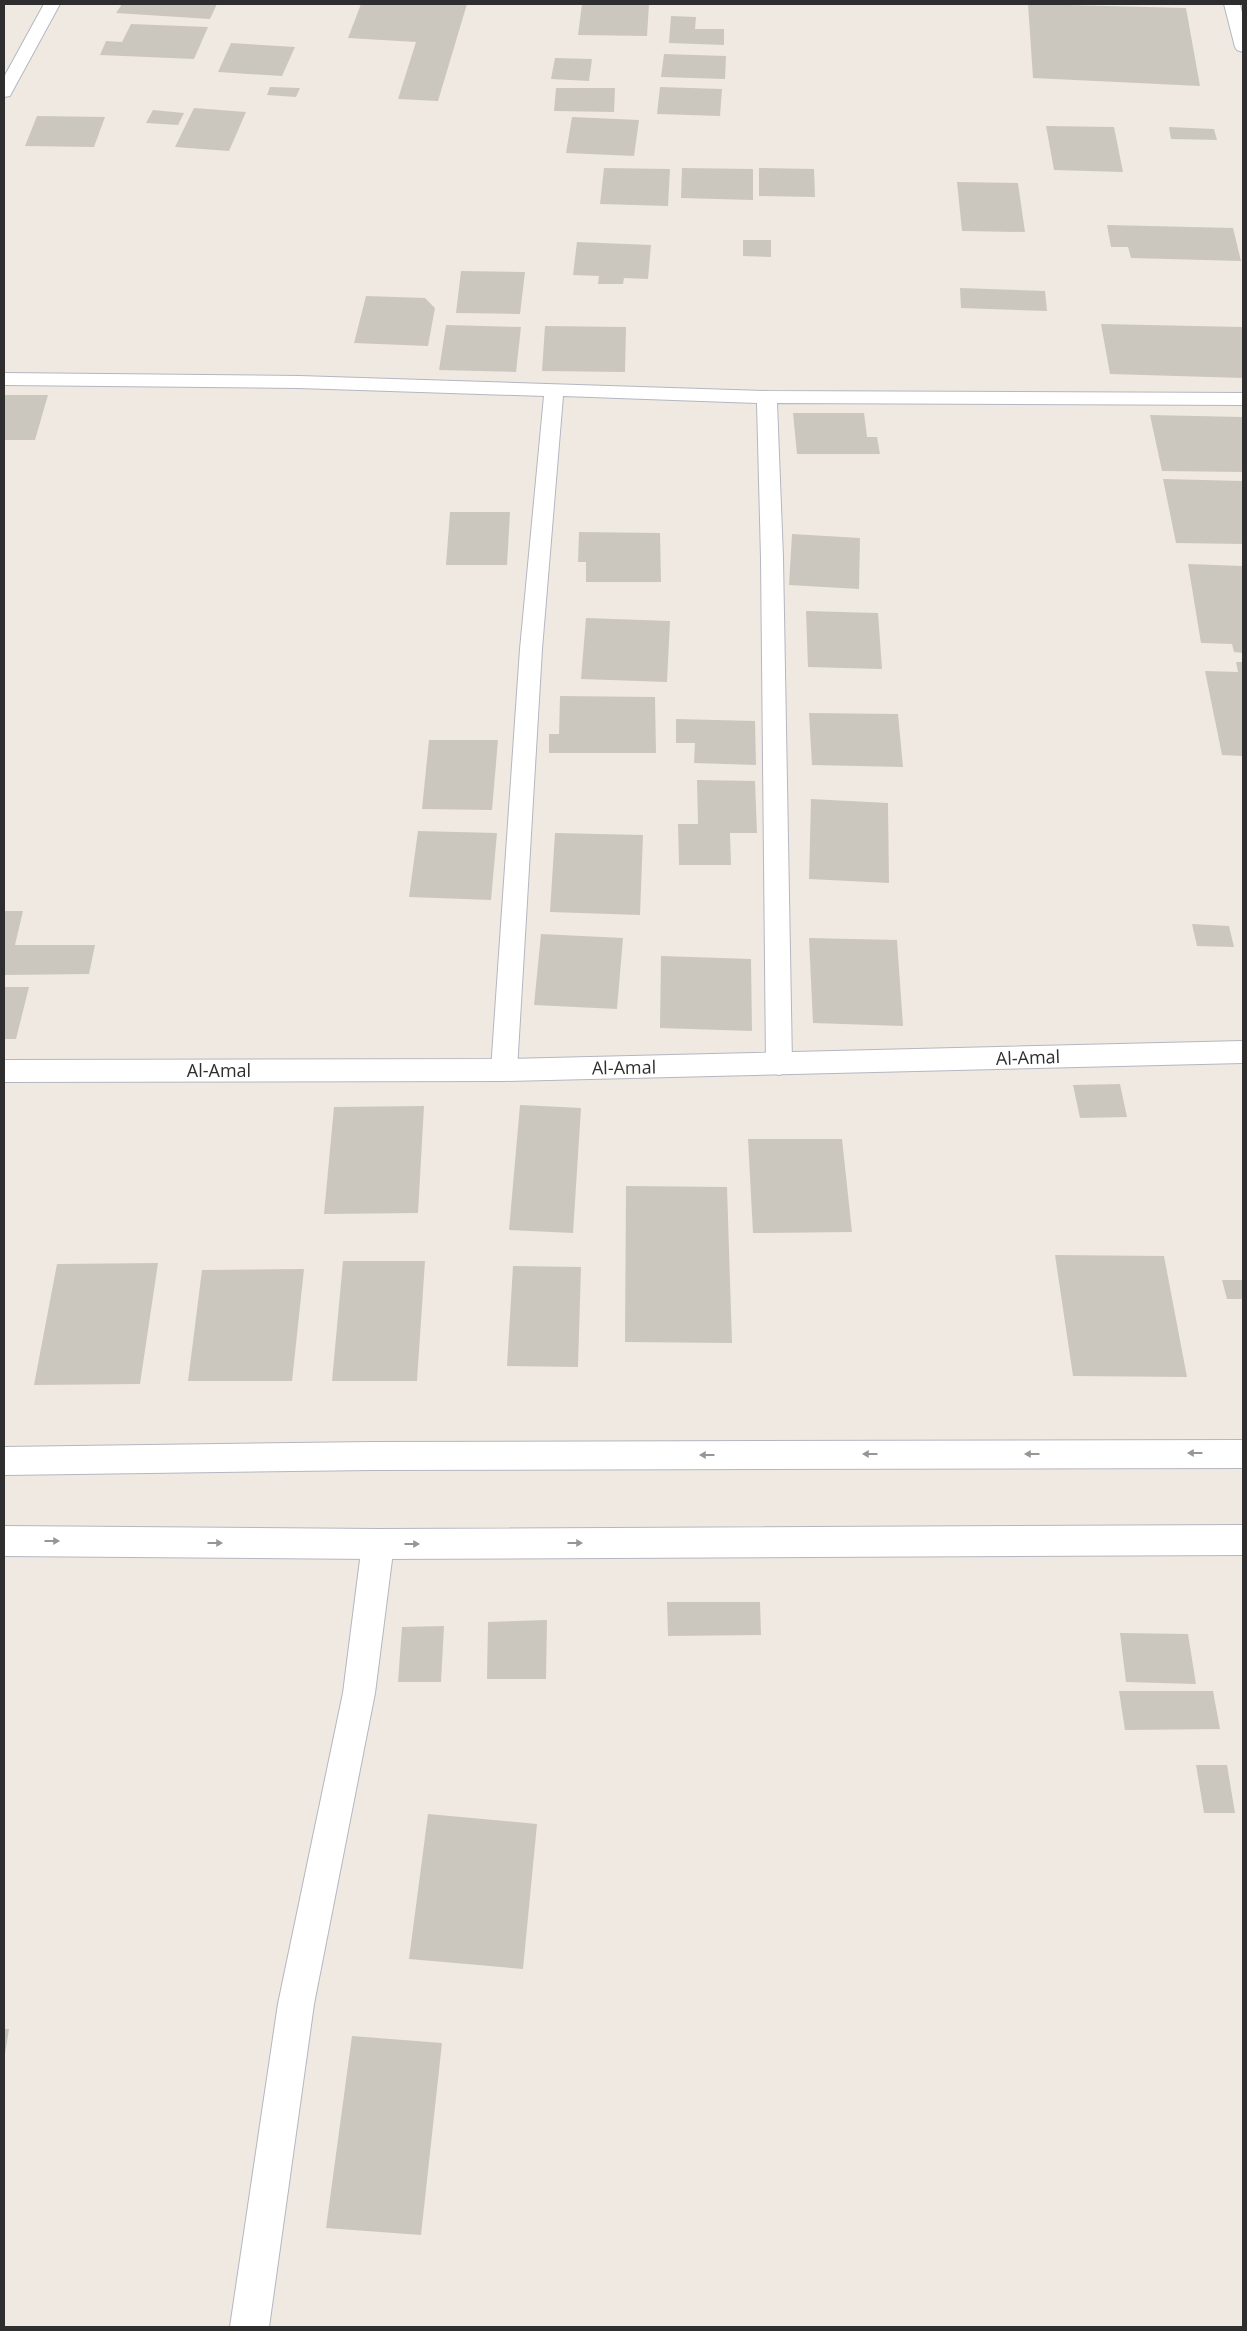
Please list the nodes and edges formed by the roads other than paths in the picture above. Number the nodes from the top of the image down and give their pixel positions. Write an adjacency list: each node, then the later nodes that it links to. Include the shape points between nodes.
1 (52, 4): 4 (street)
2 (1232, 4): 3 (street)
3 (1243, 47)
4 (10, 69): 5 (street)
5 (4, 92)
6 (4, 379): 7 (street, via 299,382)
7 (554, 391): 8 (street); 12 (street, via 531,649)
8 (767, 397): 9 (street); 11 (street)
9 (1243, 399)
10 (1243, 1052): 11 (street, Al-Amal)
11 (779, 1064): 12 (street, Al-Amal)
12 (504, 1070): 13 (street, Al-Amal)
13 (4, 1071)
14 (1243, 1454): 15 (street, one-way to 15, via 372,1456)
15 (4, 1461)
16 (1243, 1540): 18 (street, one-way to 16)
17 (4, 1541): 18 (street, one-way to 18)
18 (378, 1544): 19 (street, via 359,1693 296,2004)
19 (249, 2327)

